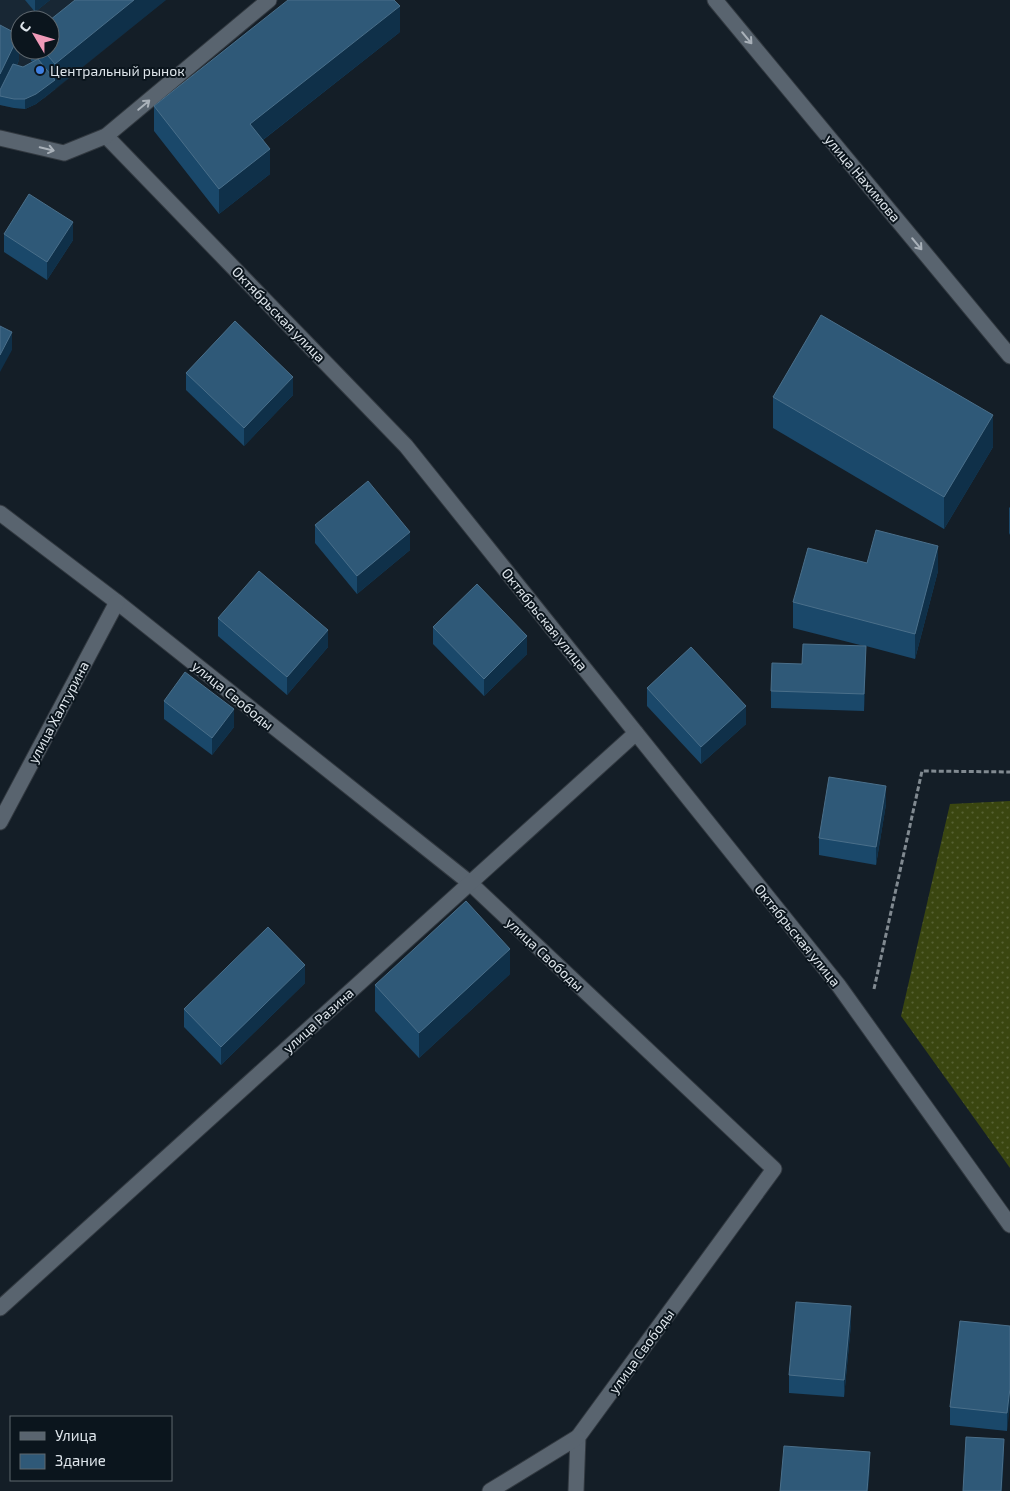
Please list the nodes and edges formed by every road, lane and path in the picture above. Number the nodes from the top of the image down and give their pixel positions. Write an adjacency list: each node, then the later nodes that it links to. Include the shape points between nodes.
1 (269, 0): 3 (street, one-way to 1)
2 (716, 0): 5 (street, улица Нахимова, one-way to 5)
3 (106, 136): 4 (street, one-way to 3, via 64,154); 8 (street, Октябрьская улица, via 406,446)
4 (0, 138)
5 (1010, 356)
6 (0, 514): 7 (street, улица Свободы)
7 (117, 602): 10 (street, улица Халтурина); 11 (street, улица Свободы)
8 (636, 733): 11 (street, улица Разина); 12 (street, Октябрьская улица)
9 (1010, 772): 12 (path, via 922,771)
10 (0, 822)
11 (470, 883): 14 (street, улица Разина); 15 (street, улица Свободы, via 774,1169)
12 (866, 1024): 13 (street, Октябрьская улица)
13 (1010, 1225)
14 (0, 1308)
15 (578, 1437): 16 (street); 17 (street)
16 (490, 1491)
17 (576, 1491)

